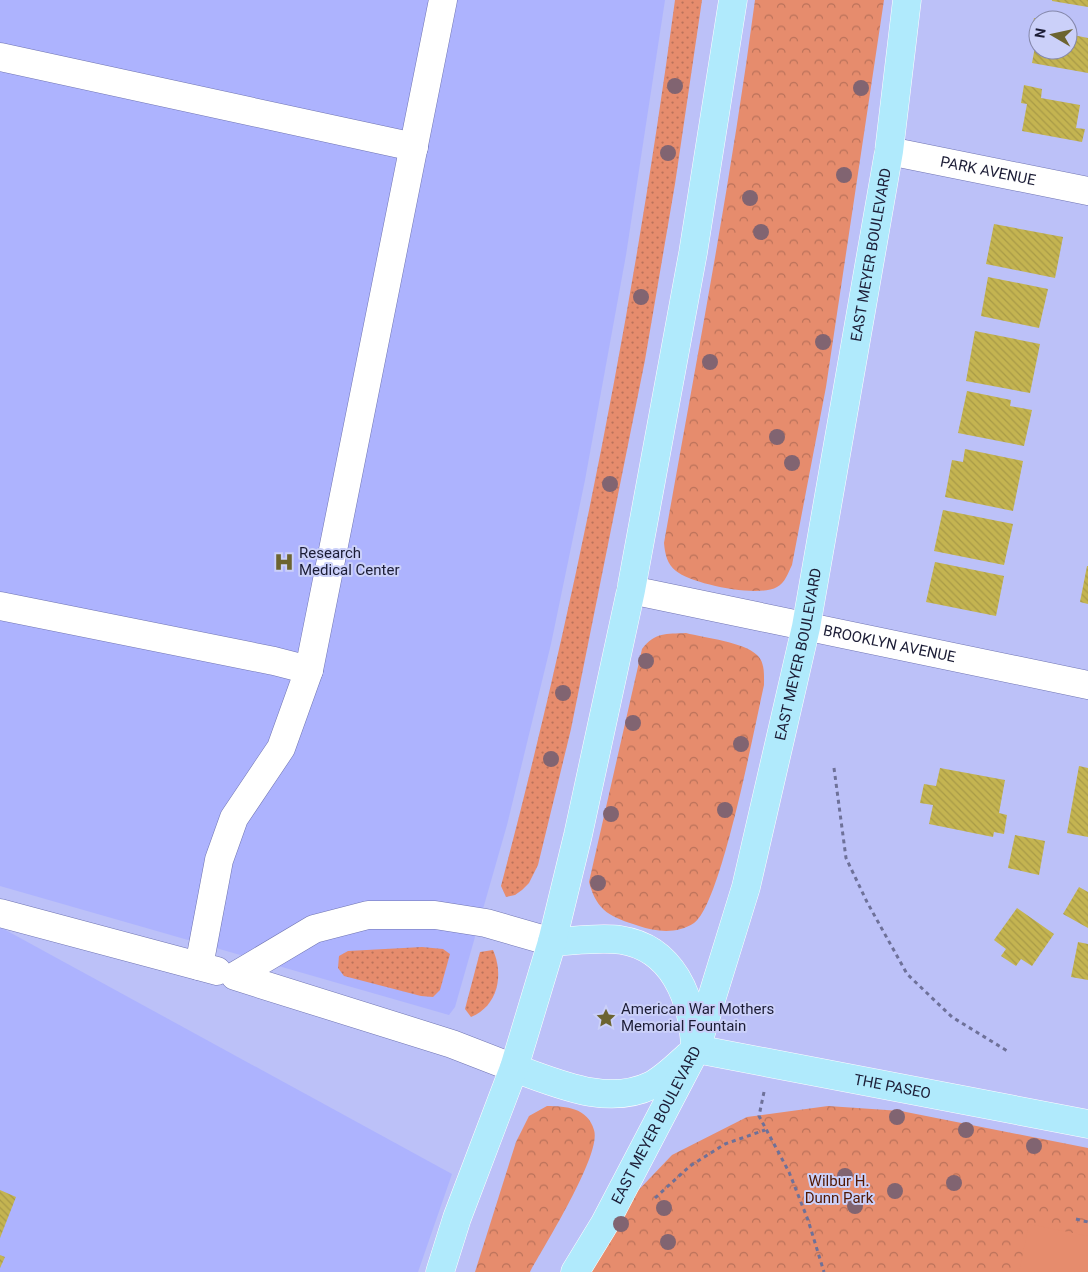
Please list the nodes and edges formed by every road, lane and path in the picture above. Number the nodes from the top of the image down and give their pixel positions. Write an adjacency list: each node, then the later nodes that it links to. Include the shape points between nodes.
1 (443, 0): 5 (street)
2 (733, 0): 8 (main road, via 692,253)
3 (907, 0): 6 (main road, EAST MEYER BOULEVARD)
4 (0, 58): 5 (street)
5 (414, 148): 11 (street)
6 (889, 151): 7 (street, PARK AVENUE); 10 (main road, EAST MEYER BOULEVARD)
7 (1088, 191)
8 (630, 590): 10 (street, BROOKLYN AVENUE); 15 (main road)
9 (0, 606): 11 (street)
10 (806, 627): 12 (street, BROOKLYN AVENUE); 18 (main road, EAST MEYER BOULEVARD, via 746,887)
11 (309, 670): 16 (street, via 281,748 234,818 219,860)
12 (1088, 685)
13 (834, 768): 19 (path, via 846,858 907,974 952,1017)
14 (0, 913): 16 (street)
15 (552, 942): 17 (street, via 486,923 436,915 368,915 314,929); 18 (main road, via 621,940 644,947 664,961 688,998); 21 (main road)
16 (199, 966): 17 (street)
17 (235, 976): 21 (street, via 452,1044)
18 (696, 1049): 20 (main road, THE PASEO); 21 (main road, via 651,1086 631,1092 610,1094 564,1086); 28 (main road, EAST MEYER BOULEVARD, via 610,1215)
19 (1009, 1052)
20 (770, 1063): 22 (main road, THE PASEO); 23 (path, via 759,1116)
21 (514, 1068): 27 (main road)
22 (1088, 1124)
23 (765, 1130): 24 (path, via 725,1144 690,1166); 29 (path, via 795,1188)
24 (650, 1205)
25 (1076, 1219): 26 (path)
26 (1088, 1222)
27 (440, 1272)
28 (575, 1272)
29 (824, 1272)

